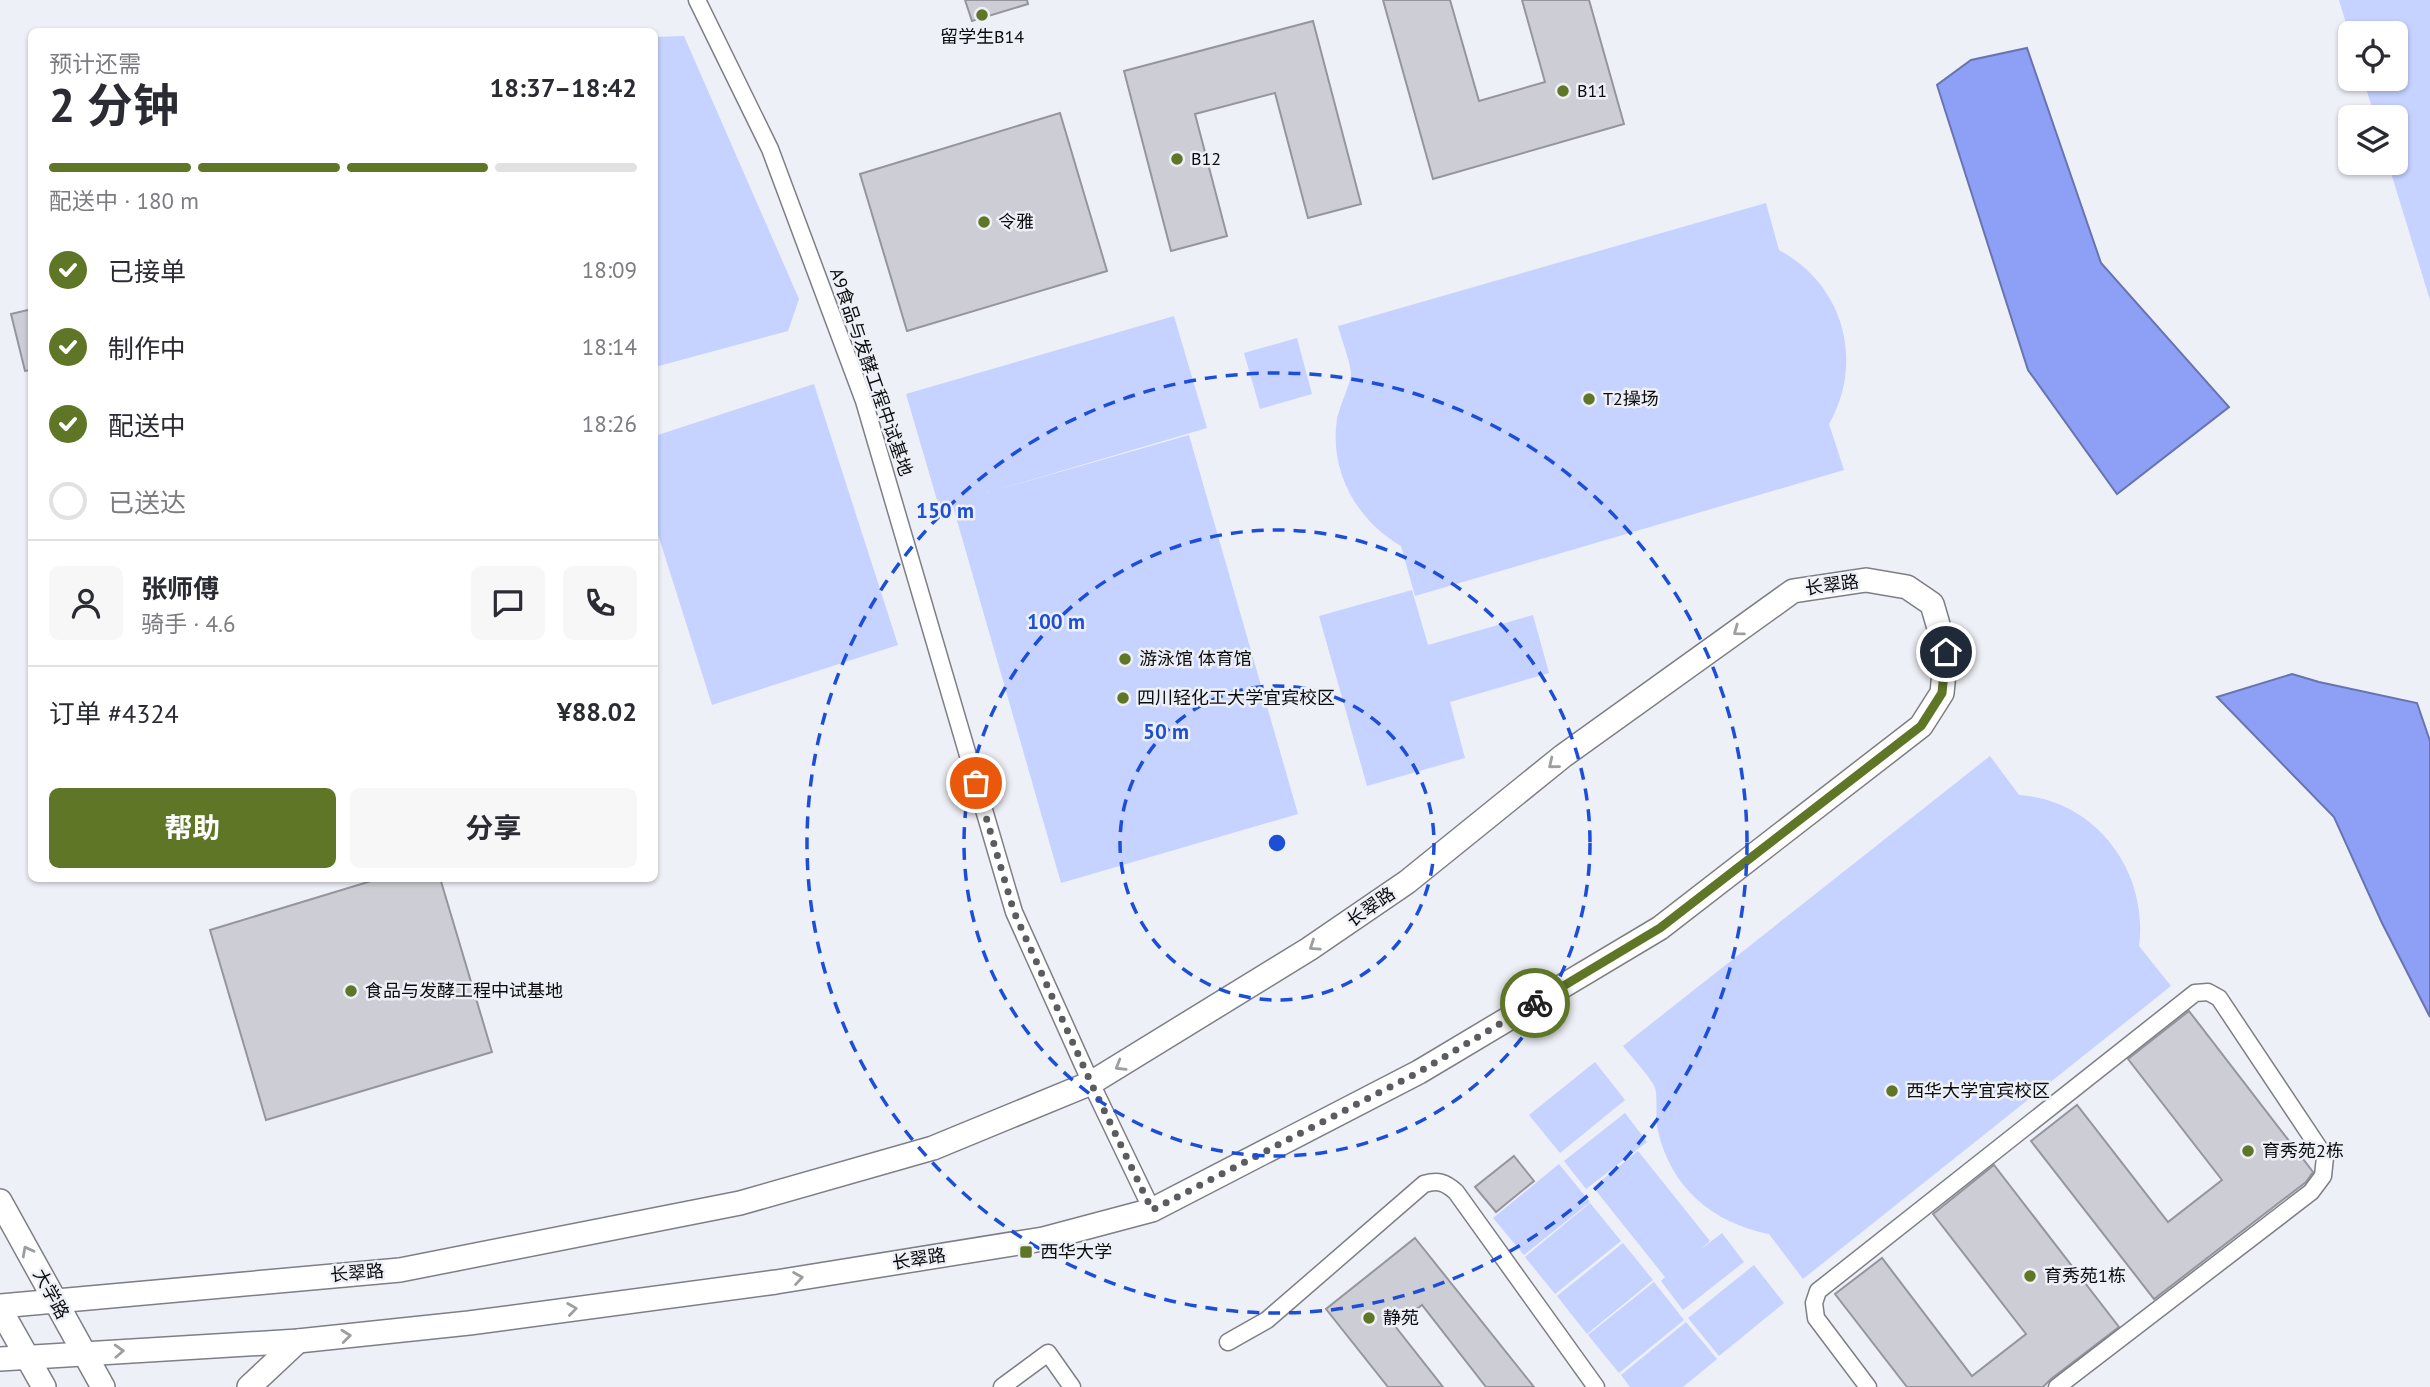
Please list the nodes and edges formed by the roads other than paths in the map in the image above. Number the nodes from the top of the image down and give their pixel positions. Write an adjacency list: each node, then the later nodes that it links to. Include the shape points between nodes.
1 (697, 0): 2 (street, A9食品与发酵工程中试基地, via 770,149 841,335 1014,912)
2 (1091, 1083): 4 (street, A9食品与发酵工程中试基地); 4 (main road, 长翠路, one-way to 2, via 1419,1072 1660,928 1921,726 1942,693 1946,652 1932,604 1907,587 1866,580 1793,591 1563,756 1406,882 1309,949); 5 (main road, 长翠路, via 933,1149 740,1203 400,1270)
3 (0, 1201): 5 (main road, 大学路, one-way to 3)
4 (1152, 1210): 7 (main road, 长翠路, one-way to 4, via 776,1282 1043,1239)
5 (54, 1300): 6 (main road, 长翠路); 9 (main road, 大学路)
6 (0, 1307): 10 (main road)
7 (298, 1341): 9 (main road, 长翠路, one-way to 7); 14 (main road)
8 (1228, 1342): 17 (street, via 1267,1320 1433,1181 1446,1183 1456,1192)
9 (84, 1353): 10 (main road, 长翠路); 13 (main road, 大学路)
10 (27, 1357): 11 (main road, 长翠路); 12 (main road)
11 (0, 1359)
12 (44, 1387)
13 (103, 1387)
14 (249, 1387)
15 (1002, 1387): 16 (street, via 1048,1353)
16 (1072, 1387)
17 (1595, 1387)
18 (1868, 1387): 19 (street, via 1816,1318 1818,1291 2194,993 2208,992 2218,998 2325,1157 2323,1176 2311,1192)
19 (2057, 1387)

